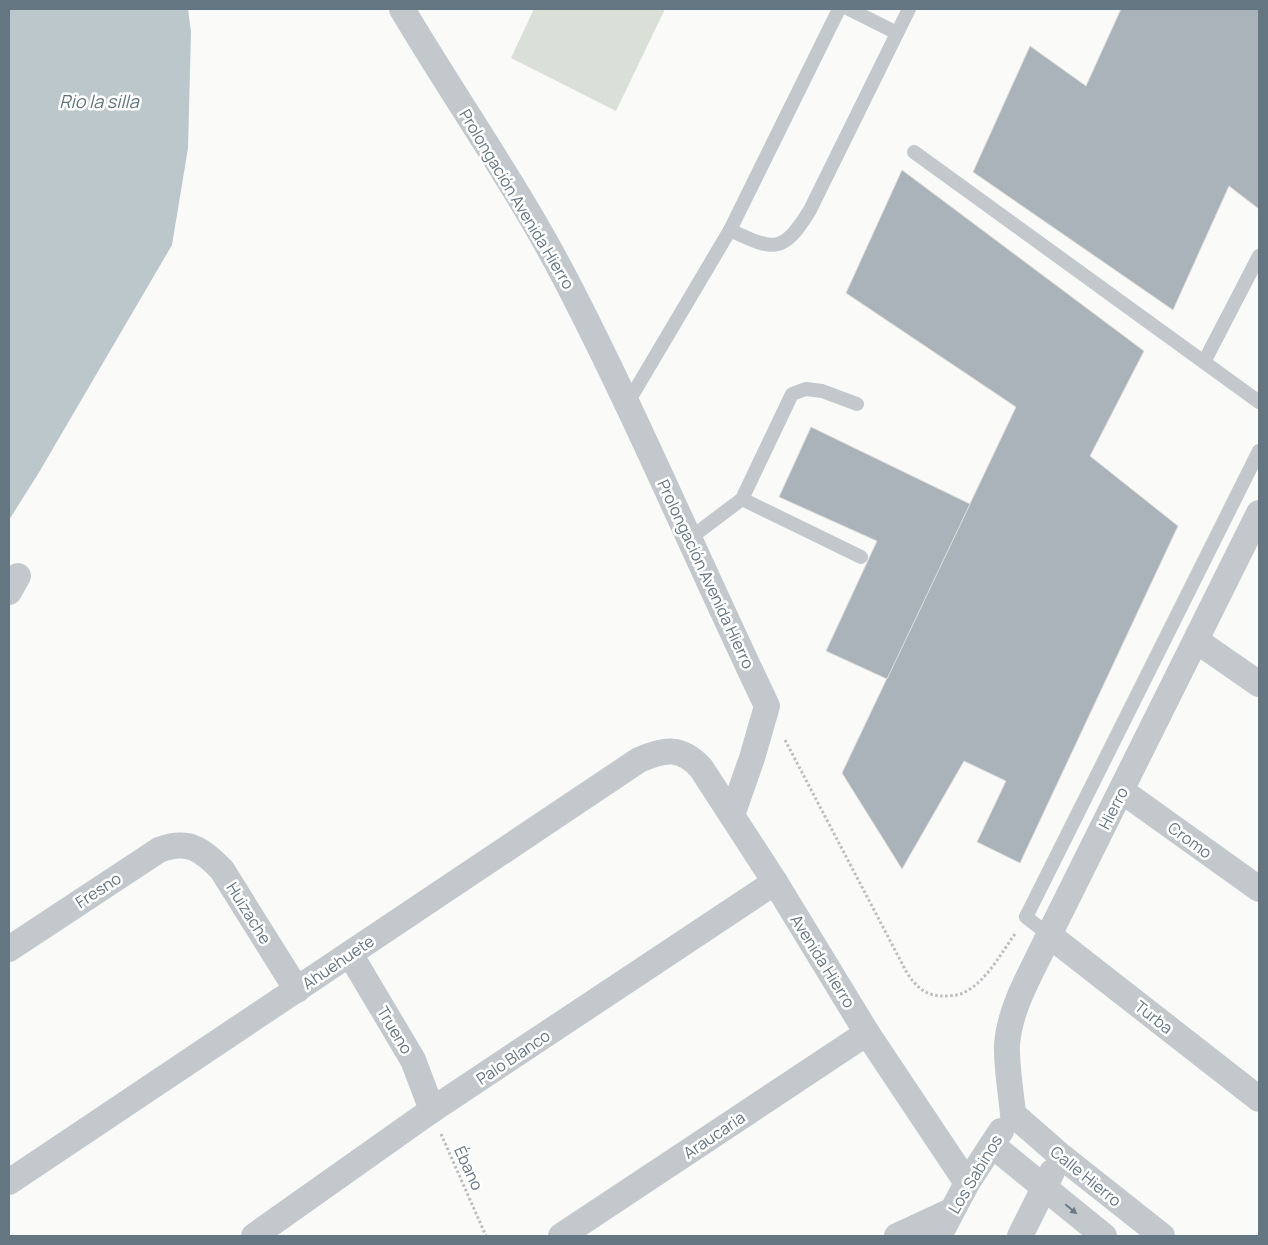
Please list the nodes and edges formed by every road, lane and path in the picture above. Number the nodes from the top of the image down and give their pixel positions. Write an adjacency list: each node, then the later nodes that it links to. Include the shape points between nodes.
1 (402, 9): 11 (street, Prolongación Avenida Hierro, via 566,279)
2 (839, 9): 7 (lane)
3 (849, 9): 5 (lane)
4 (909, 9): 5 (lane)
5 (897, 33): 7 (lane, via 810,210 789,239 778,244 764,244)
6 (914, 152): 9 (lane)
7 (730, 230): 11 (lane)
8 (1259, 256): 9 (lane)
9 (1204, 362): 10 (lane)
10 (1259, 402)
11 (627, 404): 16 (street, Prolongación Avenida Hierro)
12 (857, 404): 14 (lane, via 822,391 806,389 792,394)
13 (1259, 452): 27 (lane)
14 (742, 499): 16 (lane); 17 (lane)
15 (1259, 513): 18 (street, Hierro)
16 (689, 539): 20 (street, Prolongación Avenida Hierro)
17 (861, 557)
18 (1197, 641): 19 (street); 22 (street, Hierro)
19 (1259, 684)
20 (767, 706): 23 (street); 27 (path, via 915,985 924,992 949,996 975,986)
21 (672, 751): 23 (street, Avenida Hierro, via 693,759); 30 (street, Ahuehuete, via 639,760)
22 (1122, 791): 26 (street, Cromo); 28 (street, Hierro)
23 (732, 816): 25 (street, Avenida Hierro)
24 (191, 847): 29 (street, Fresno, via 182,844 159,850); 31 (street, Huizache, via 208,855 222,870)
25 (775, 882): 32 (street, Avenida Hierro); 34 (street, Palo Blanco)
26 (1259, 890)
27 (1026, 917): 28 (lane)
28 (1049, 936): 33 (street, Turba); 35 (street, Hierro, via 1010,1024 1007,1045)
29 (9, 948)
30 (350, 954): 31 (street, Ahuehuete); 34 (street, Trueno, via 412,1060)
31 (297, 990): 38 (street, Ahuehuete)
32 (867, 1033): 39 (street, Avenida Hierro); 44 (street, Araucaria)
33 (1259, 1099)
34 (432, 1110): 42 (street, Palo Blanco); 43 (path, Ébano)
35 (1012, 1114): 36 (street, Los Sabinos); 37 (street, Calle Hierro)
36 (992, 1145): 39 (street, Los Sabinos); 40 (street)
37 (1061, 1156): 40 (street); 49 (street, Calle Hierro)
38 (9, 1182)
39 (967, 1183): 41 (street, Los Sabinos)
40 (1044, 1187): 47 (street); 48 (street, one-way to 48)
41 (951, 1211): 45 (street); 46 (street, Los Sabinos)
42 (254, 1236)
43 (486, 1236)
44 (562, 1236)
45 (897, 1236)
46 (939, 1236)
47 (1020, 1236)
48 (1104, 1236)
49 (1162, 1236)

